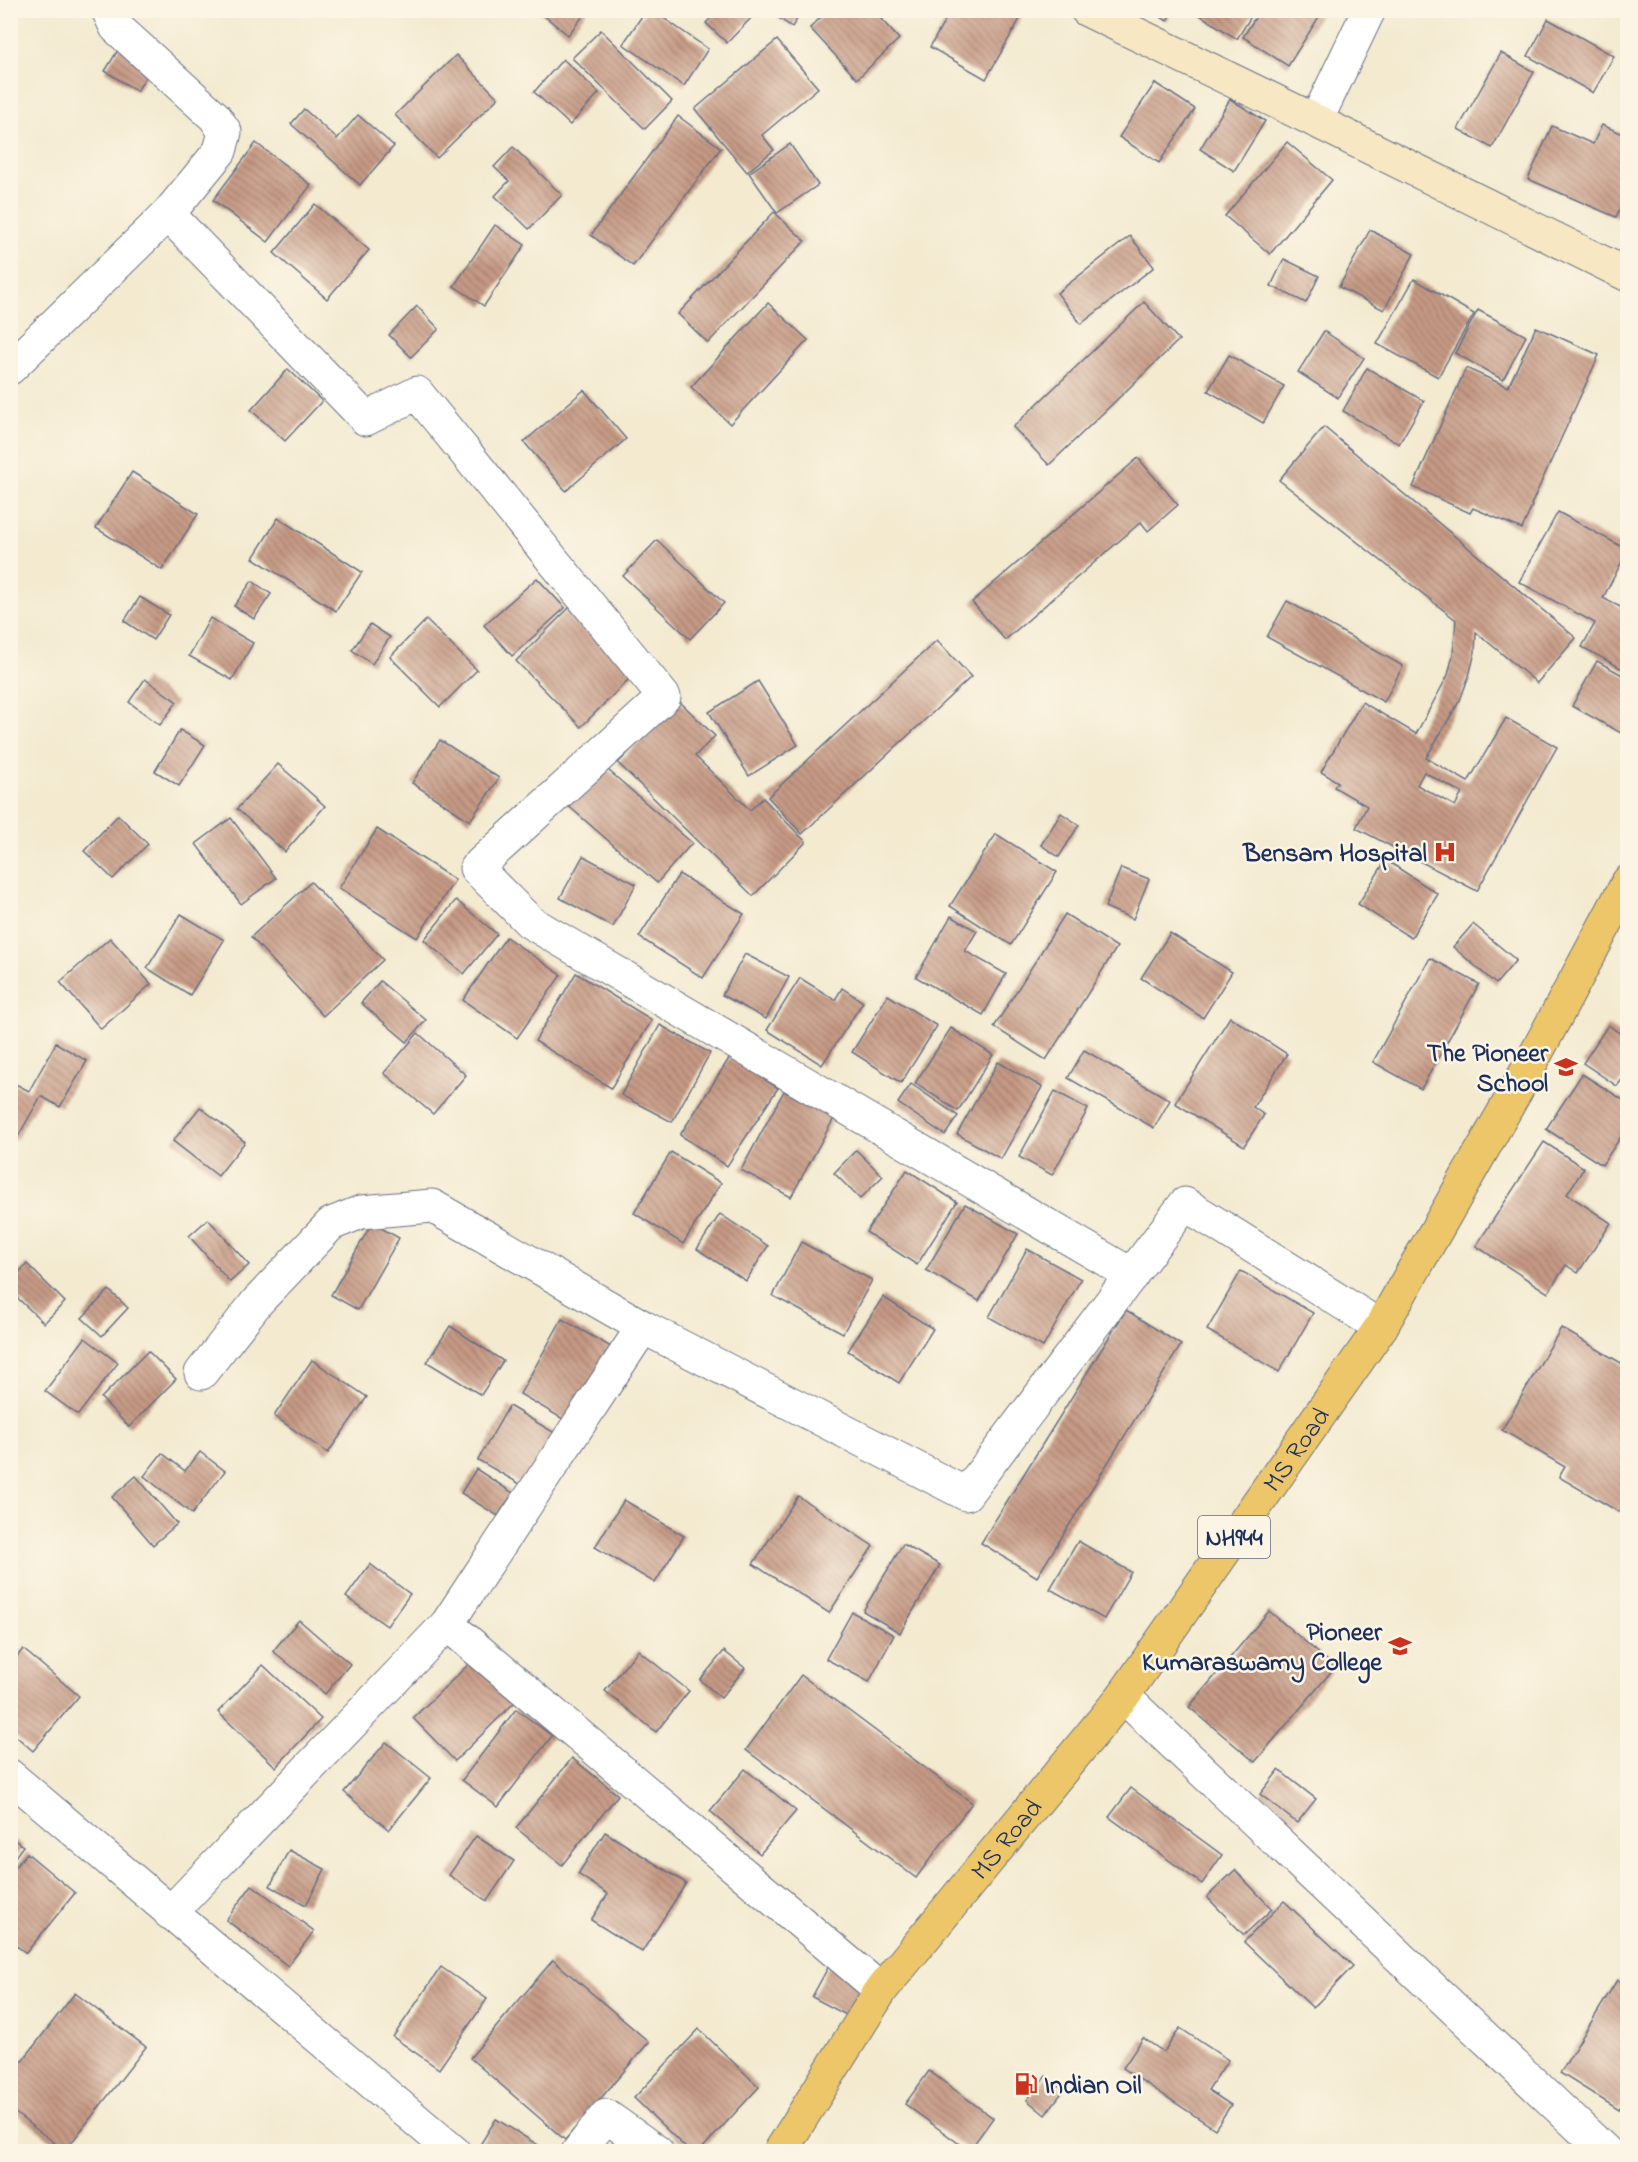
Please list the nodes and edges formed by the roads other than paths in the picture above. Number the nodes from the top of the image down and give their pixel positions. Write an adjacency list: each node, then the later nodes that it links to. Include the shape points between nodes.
1 (108, 10): 5 (street, via 116,27 215,117 225,132 220,151)
2 (1087, 10): 4 (street)
3 (1369, 10): 4 (street)
4 (1316, 120): 6 (street)
5 (168, 213): 7 (street); 9 (street, via 366,419 417,393 664,697 476,868 530,922)
6 (1628, 275)
7 (10, 368)
8 (1623, 903): 11 (highway, MS Road / NH944)
9 (1131, 1275): 10 (street, via 966,1494); 11 (street, via 1185,1204)
10 (643, 1327): 12 (street, via 432,1206 361,1212 331,1224 257,1302); 13 (street)
11 (1381, 1327): 14 (highway, MS Road / NH944)
12 (201, 1373)
13 (447, 1624): 16 (street); 17 (street)
14 (1123, 1696): 17 (highway, MS Road / NH944); 22 (street)
15 (10, 1776): 16 (street)
16 (170, 1912): 18 (street)
17 (881, 1990): 21 (highway, MS Road / NH944)
18 (454, 2151)
19 (578, 2151): 20 (street, via 606,2116)
20 (657, 2151)
21 (780, 2151)
22 (1606, 2151)

